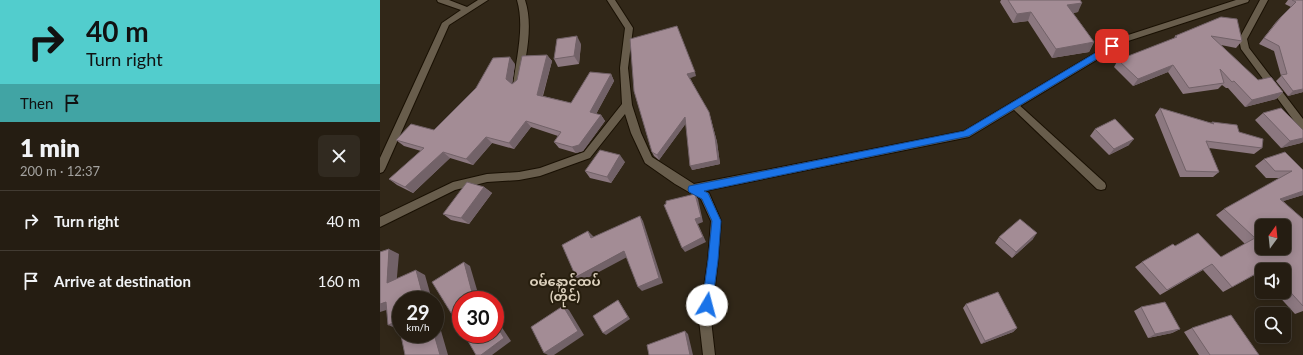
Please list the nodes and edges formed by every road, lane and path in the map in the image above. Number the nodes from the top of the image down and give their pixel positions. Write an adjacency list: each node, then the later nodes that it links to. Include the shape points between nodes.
1 (441, 0): 7 (street)
2 (484, 0): 7 (street)
3 (521, 0): 8 (street, via 524,18)
4 (611, 0): 9 (street, via 628,28 624,68)
5 (1245, 0): 10 (street, via 1125,38)
6 (1264, 0): 11 (street, via 1243,39 1245,49)
7 (468, 10): 12 (street, via 446,23)
8 (517, 86)
9 (627, 105): 14 (street, via 648,160); 15 (street, via 587,155 540,172 487,178 453,186)
10 (1014, 105): 13 (street); 14 (street, via 966,134)
11 (1303, 126)
12 (380, 169)
13 (1101, 186)
14 (692, 189): 16 (street, via 705,196 716,221 705,320)
15 (380, 222)
16 (709, 355)

